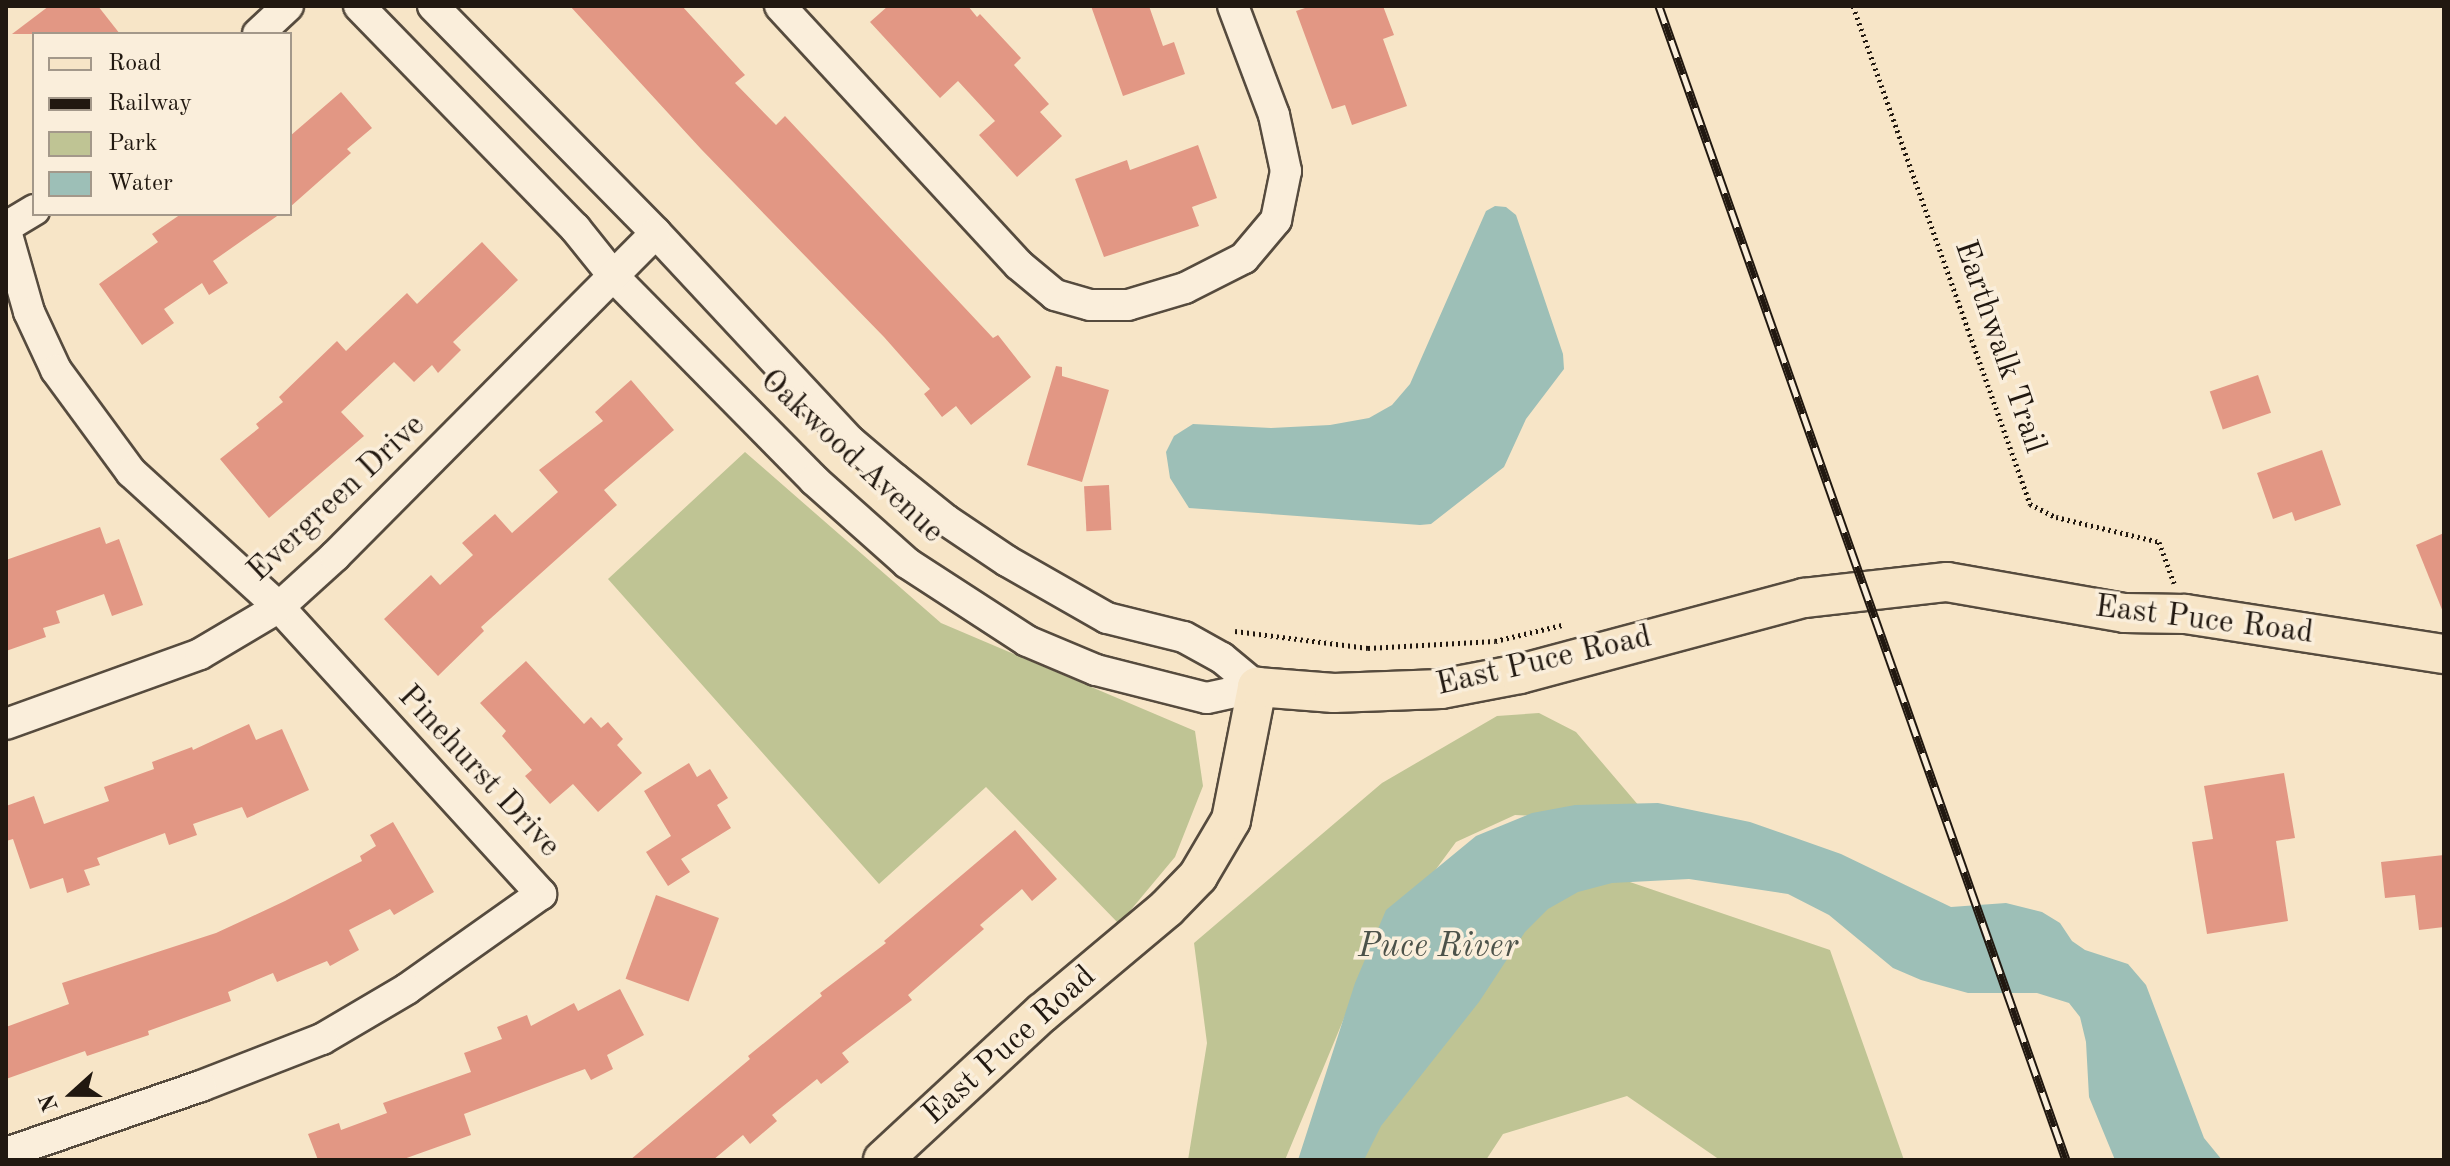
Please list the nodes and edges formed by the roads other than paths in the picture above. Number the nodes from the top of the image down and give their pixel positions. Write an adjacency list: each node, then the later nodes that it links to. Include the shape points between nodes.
1 (288, 6): 6 (street)
2 (359, 6): 10 (street, Oakwood Avenue, via 575,228)
3 (433, 6): 9 (street, Oakwood Avenue)
4 (780, 6): 5 (street, via 1019,265 1055,295 1090,305 1128,305 1185,288 1244,258 1276,220 1286,171 1274,115)
5 (1233, 6)
6 (260, 32)
7 (32, 211): 8 (street)
8 (6, 229): 11 (street, Pinehurst Drive, via 29,312 56,370 87,417 131,472)
9 (656, 233): 10 (street, Evergreen Drive); 13 (street, Oakwood Avenue, via 850,441 946,520 1107,618 1184,637 1222,658)
10 (615, 278): 11 (street, Evergreen Drive); 13 (street, Oakwood Avenue, via 854,518 961,600 1027,641 1096,670 1207,698)
11 (279, 607): 14 (street, Evergreen Drive, via 200,654); 15 (street, Pinehurst Drive, via 541,894 407,989 322,1039)
12 (2444, 654): 13 (main road, East Puce Road, via 2185,614 2125,613 1947,582 1804,598 1520,674 1441,689 1334,693)
13 (1257, 687): 16 (main road, East Puce Road, via 1231,820 1198,876)
14 (6, 724)
15 (6, 1153)
16 (883, 1160)

